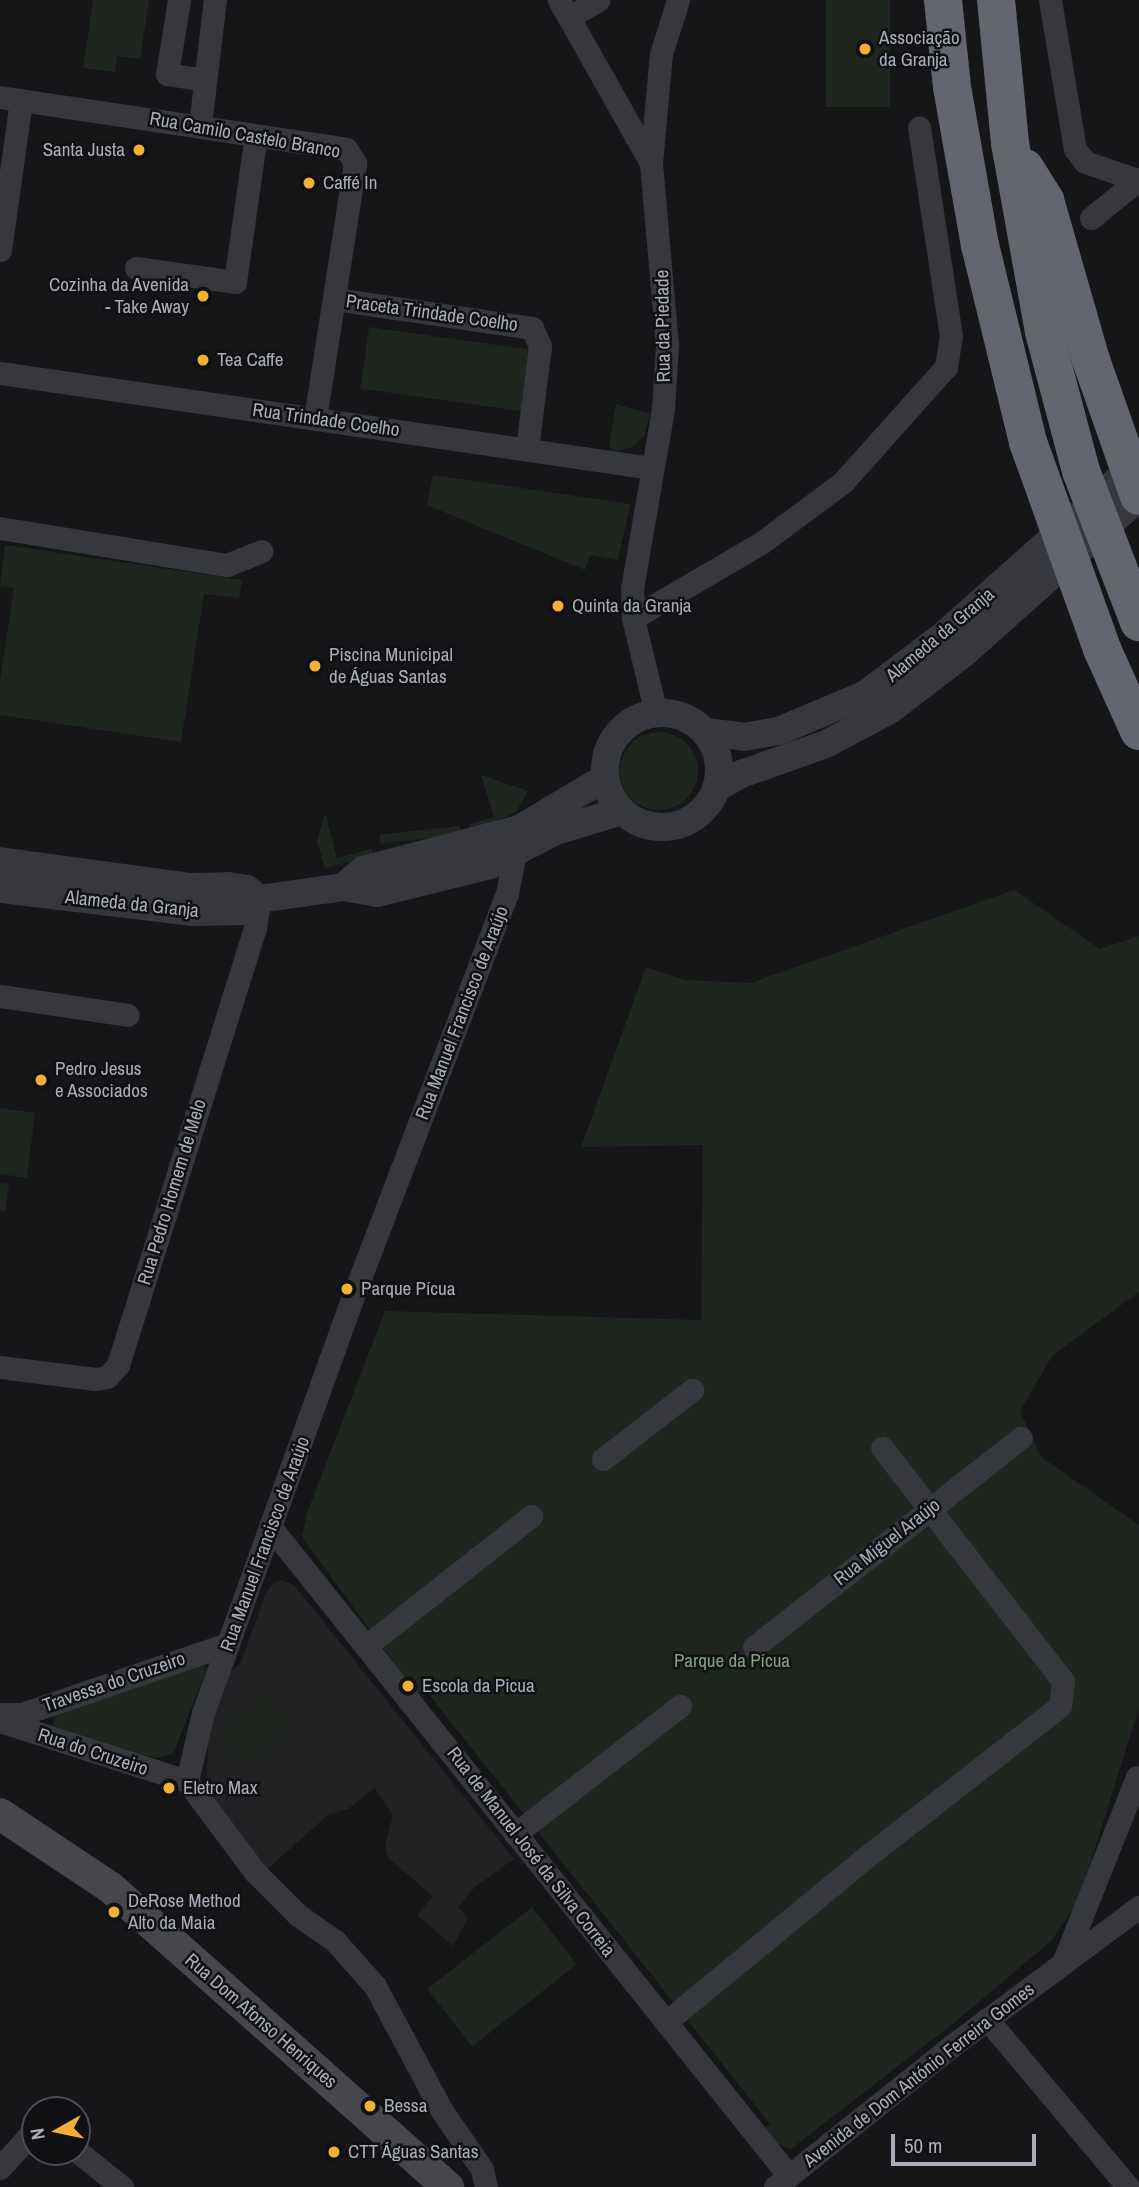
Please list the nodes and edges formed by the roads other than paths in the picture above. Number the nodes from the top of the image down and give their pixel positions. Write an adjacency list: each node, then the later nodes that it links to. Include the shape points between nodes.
1 (179, 0): 9 (street, via 167,74)
2 (215, 0): 9 (street)
3 (598, 0): 8 (street)
4 (678, 0): 15 (street, via 661,54)
5 (943, 0): 33 (highway, via 952,87 980,245 1028,442 1102,649)
6 (996, 0): 14 (highway)
7 (1050, 0): 16 (street, via 1075,149 1085,162)
8 (564, 9): 15 (street, Rua da Piedade)
9 (205, 80): 11 (street)
10 (10, 99): 11 (street, Rua Camilo Castelo Branco); 18 (street)
11 (200, 125): 13 (street, Rua Camilo Castelo Branco)
12 (919, 127): 29 (street, via 951,336 946,367 843,482 761,543)
13 (256, 135): 19 (street, via 235,282); 20 (street, Rua Camilo Castelo Branco, via 346,149 355,163)
14 (1010, 143): 26 (highway, via 1045,200 1091,360); 30 (highway, via 1056,381 1082,471)
15 (651, 163): 25 (street, Rua da Piedade, via 667,345 663,409)
16 (1138, 180): 17 (street)
17 (1091, 218)
18 (0, 250)
19 (136, 268)
20 (334, 299): 22 (street, Rua Camilo Castelo Branco); 23 (street, Praceta Trindade Coelho, via 532,328 540,346)
21 (0, 373): 22 (street, Rua Trindade Coelho)
22 (315, 417): 23 (street, Rua Trindade Coelho)
23 (527, 449): 25 (street, Rua Trindade Coelho)
24 (1139, 461): 31 (street, Alameda da Granja)
25 (652, 468): 29 (street, Rua da Piedade, via 632,588)
26 (1139, 496): 31 (street, Alameda da Granja)
27 (0, 528): 28 (street, via 227,565)
28 (261, 551)
29 (633, 618): 32 (street, Rua da Piedade)
30 (1139, 622)
31 (904, 684): 34 (street, Alameda da Granja, via 779,731 744,737); 36 (street, Alameda da Granja, via 860,728 741,774)
32 (656, 713): 34 (street, Alameda da Granja, via 691,720); 35 (street, via 638,717 611,742)
33 (1139, 731)
34 (706, 732): 36 (street, via 718,759)
35 (604, 778): 37 (street); 38 (street, Alameda da Granja)
36 (717, 788): 37 (street, Alameda da Granja, via 693,819 675,827 656,828)
37 (621, 811): 38 (street, Alameda da Granja)
38 (517, 842): 41 (street, Alameda da Granja, via 490,865 377,893 343,887); 51 (street, Rua Manuel Francisco de Araújo, via 507,894 349,1307)
39 (0, 861): 41 (street, Alameda da Granja, via 189,887 228,886 247,889)
40 (0, 889): 41 (street, Alameda da Granja, via 227,914 246,911)
41 (260, 899): 44 (street, Rua Pedro Homem de Melo, via 255,929 118,1365 107,1377 95,1379)
42 (0, 996): 43 (street)
43 (128, 1015)
44 (0, 1367)
45 (692, 1390): 48 (street)
46 (1021, 1438): 49 (street, Rua Miguel Araújo)
47 (883, 1448): 49 (street)
48 (603, 1459)
49 (930, 1508): 54 (street, Rua Miguel Araújo); 65 (street, via 1063,1681 1059,1706)
50 (531, 1516): 53 (street)
51 (272, 1529): 52 (street, Rua Manuel Francisco de Araújo); 53 (street, Rua de Manuel José da Silva Correia)
52 (228, 1644): 56 (street, Travessa do Cruzeiro, via 22,1714); 59 (street, Rua Manuel Francisco de Araújo, via 203,1713)
53 (366, 1646): 61 (street, Rua de Manuel José da Silva Correia)
54 (754, 1647)
55 (680, 1706): 61 (street)
56 (0, 1714)
57 (0, 1721): 59 (street, Rua do Cruzeiro)
58 (1138, 1775): 63 (street)
59 (187, 1782): 72 (street, via 255,1872 298,1915 335,1941 375,1986 442,2111 482,2169)
60 (0, 1814): 71 (main road, Rua Dom Afonso Henriques, via 111,1888)
61 (515, 1834): 65 (street, Rua de Manuel José da Silva Correia)
62 (1139, 1907): 63 (street, Avenida de Dom António Ferreira Gomes)
63 (1063, 1963): 64 (street, Avenida de Dom António Ferreira Gomes)
64 (987, 2019): 69 (street, Avenida de Dom António Ferreira Gomes); 73 (street)
65 (666, 2022): 69 (street, Rua de Manuel José da Silva Correia)
66 (21, 2145): 68 (street)
67 (91, 2162): 70 (street)
68 (0, 2168)
69 (782, 2182)
70 (122, 2187)
71 (448, 2187)
72 (486, 2187)
73 (1128, 2187)

